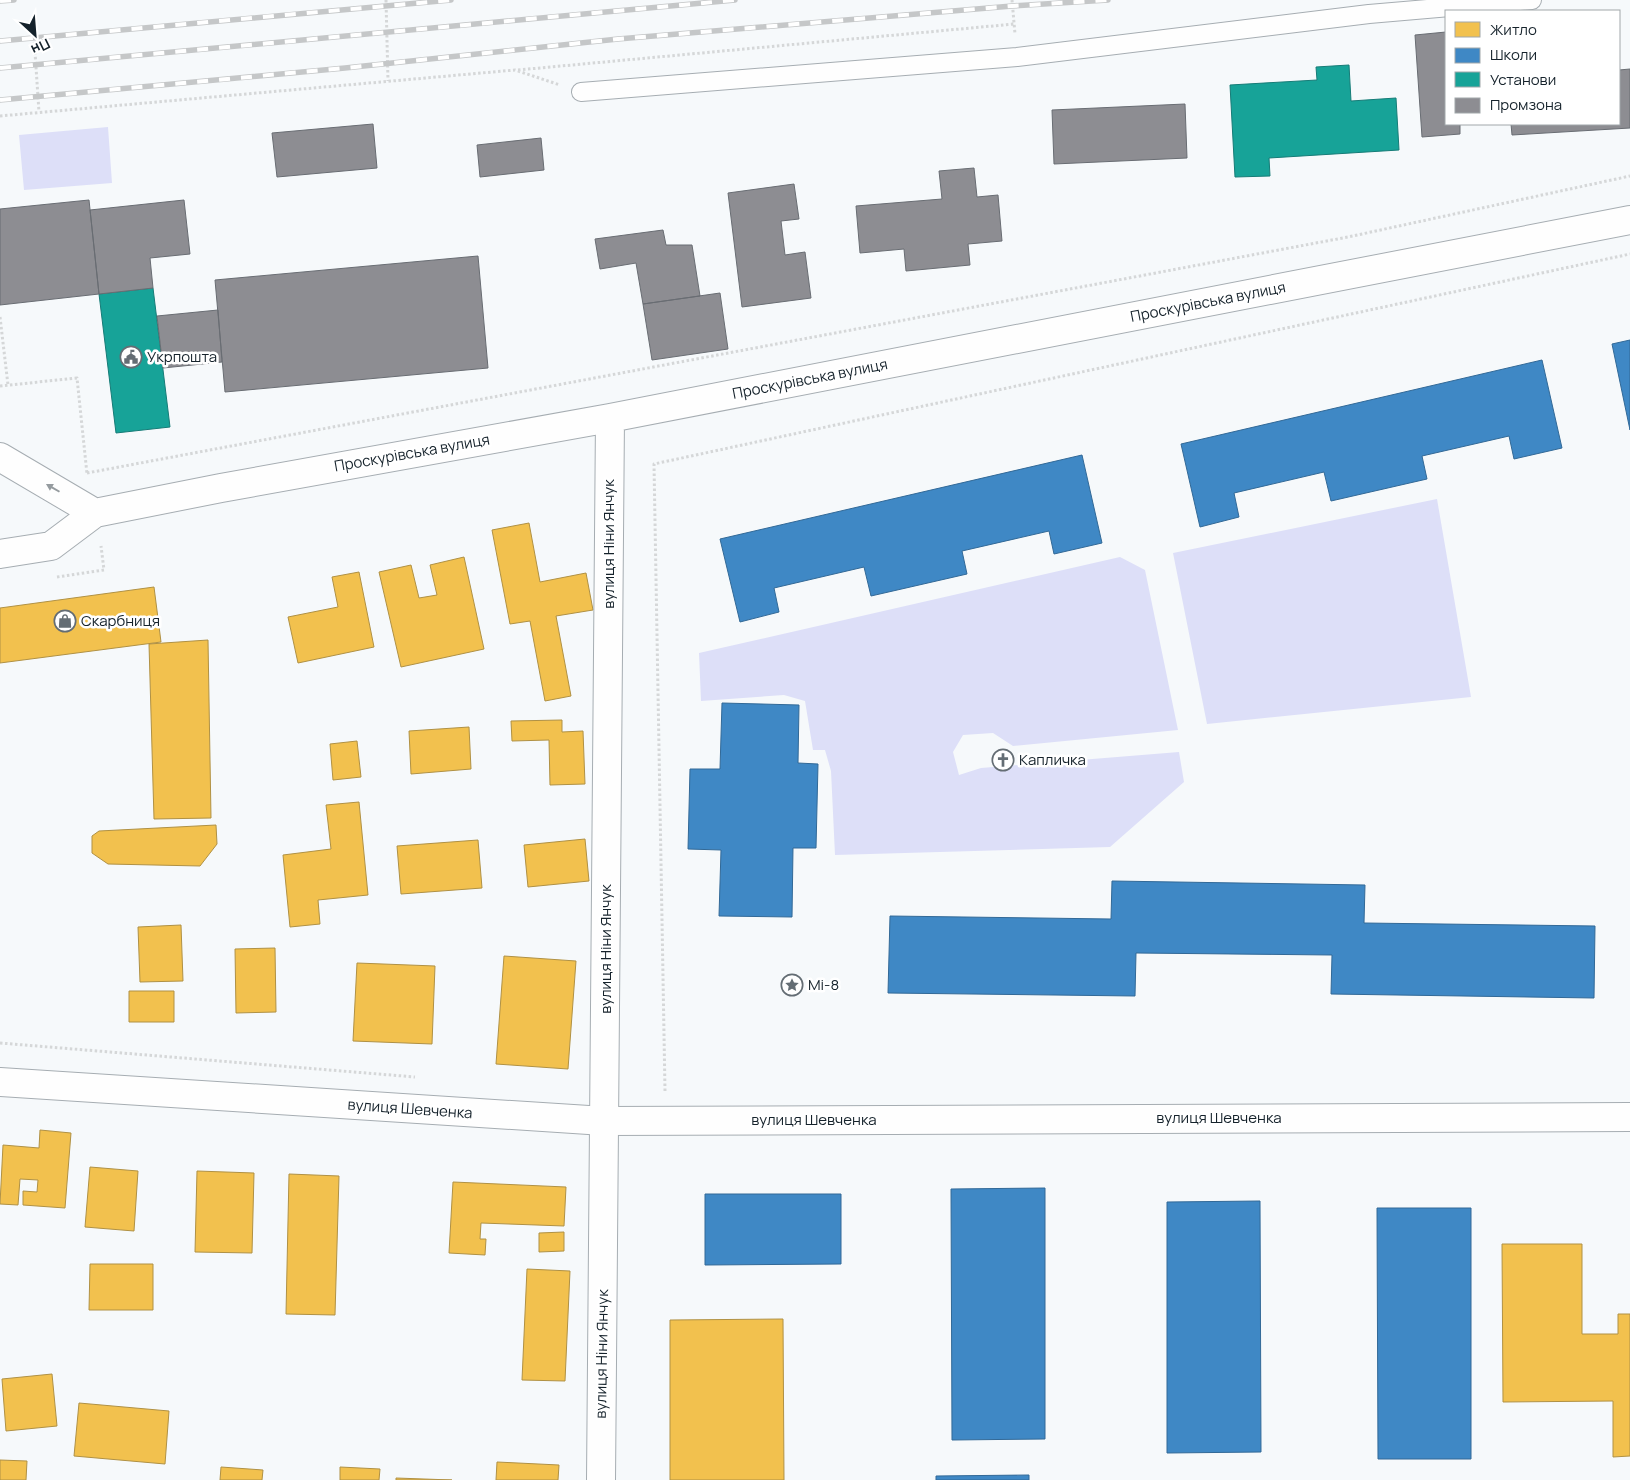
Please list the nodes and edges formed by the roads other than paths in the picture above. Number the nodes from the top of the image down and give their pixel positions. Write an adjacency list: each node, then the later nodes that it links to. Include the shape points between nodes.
1 (1532, 0): 2 (lane, via 1369,14 1017,57)
2 (581, 92)
3 (1630, 220): 4 (street, Проскурівська вулиця)
4 (610, 418): 6 (street, Проскурівська вулиця); 10 (street, вулиця Ніни Янчук)
5 (0, 457): 6 (street, one-way to 5)
6 (95, 513): 7 (street, Проскурівська вулиця, via 51,546)
7 (0, 554)
8 (0, 1082): 10 (street, вулиця Шевченка)
9 (1630, 1117): 10 (street, вулиця Шевченка)
10 (604, 1121): 11 (street, вулиця Ніни Янчук)
11 (601, 1480)

